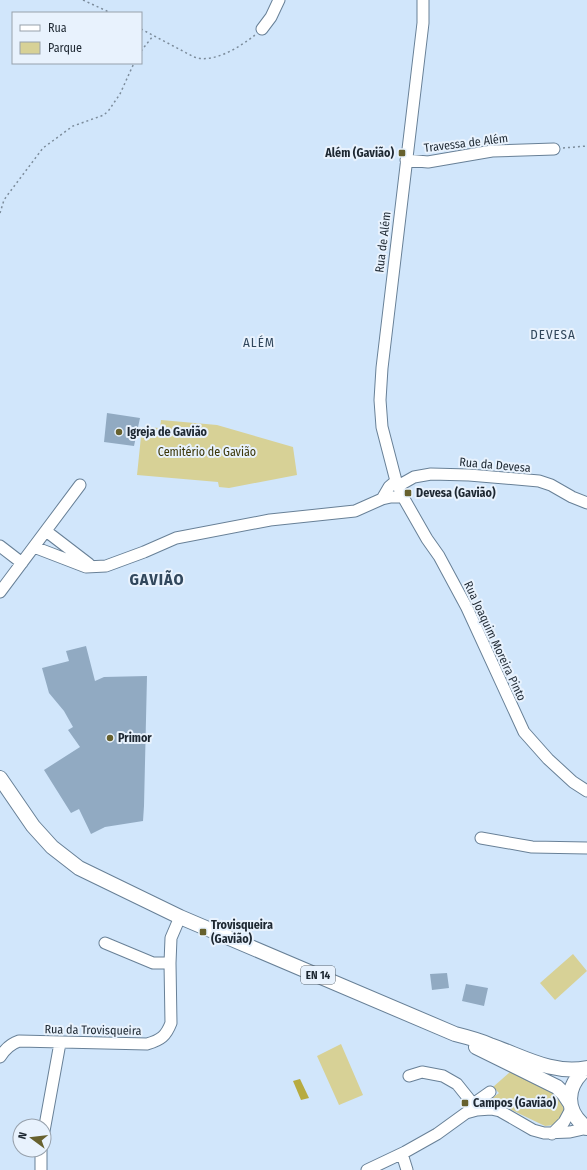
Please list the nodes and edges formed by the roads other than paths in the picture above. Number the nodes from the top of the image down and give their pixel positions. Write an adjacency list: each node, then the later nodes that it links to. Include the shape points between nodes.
1 (279, 0): 3 (street)
2 (423, 0): 5 (street, Rua de Além, via 423,22)
3 (262, 29)
4 (554, 149): 5 (street, Travessa de Além, via 492,151 428,162)
5 (406, 160): 7 (street, Rua de Além, via 380,400 382,427)
6 (80, 485): 10 (street)
7 (399, 488): 8 (street, via 391,496); 8 (street, via 389,487); 9 (street, Rua da Devesa, via 414,477 431,474 520,479 547,484); 17 (street, Rua Joaquim Moreira Pinto, via 467,608 519,724 548,759)
8 (382, 499): 14 (street, via 355,511 270,520 176,538 106,566)
9 (587, 503)
10 (46, 532): 12 (street); 14 (street, via 81,559)
11 (1, 547): 13 (street)
12 (34, 547): 13 (street); 14 (street, via 86,567)
13 (22, 563): 15 (street)
14 (97, 567)
15 (0, 592)
16 (0, 778): 20 (main road, EN 14, via 33,826 69,861 92,875)
17 (587, 791)
18 (481, 838): 19 (street, via 532,847)
19 (587, 848)
20 (180, 917): 22 (street, Rua da Trovisqueira, via 171,938); 23 (main road, EN 14)
21 (105, 943): 22 (street, via 153,963)
22 (170, 963): 24 (street, Rua da Trovisqueira, via 171,1023 168,1032 161,1039 147,1044)
23 (455, 1034): 26 (main road, EN 14, via 554,1068); 29 (main road, EN 14, via 486,1053 557,1087)
24 (60, 1043): 25 (street, Rua da Trovisqueira, via 19,1041 11,1044); 31 (street)
25 (0, 1057)
26 (587, 1068): 29 (main road, EN 14, via 573,1083 570,1093)
27 (409, 1076): 30 (street, via 422,1072 443,1076 457,1084)
28 (490, 1092): 30 (street)
29 (571, 1106): 32 (main road, EN 14, via 578,1120); 33 (street, via 564,1122)
30 (475, 1107): 33 (street, via 500,1111 533,1130); 34 (street, via 437,1134)
31 (46, 1118)
32 (587, 1128): 33 (street)
33 (552, 1134)
34 (402, 1154): 37 (street); 38 (street)
35 (41, 1158): 36 (street)
36 (41, 1170)
37 (367, 1170)
38 (407, 1170)

